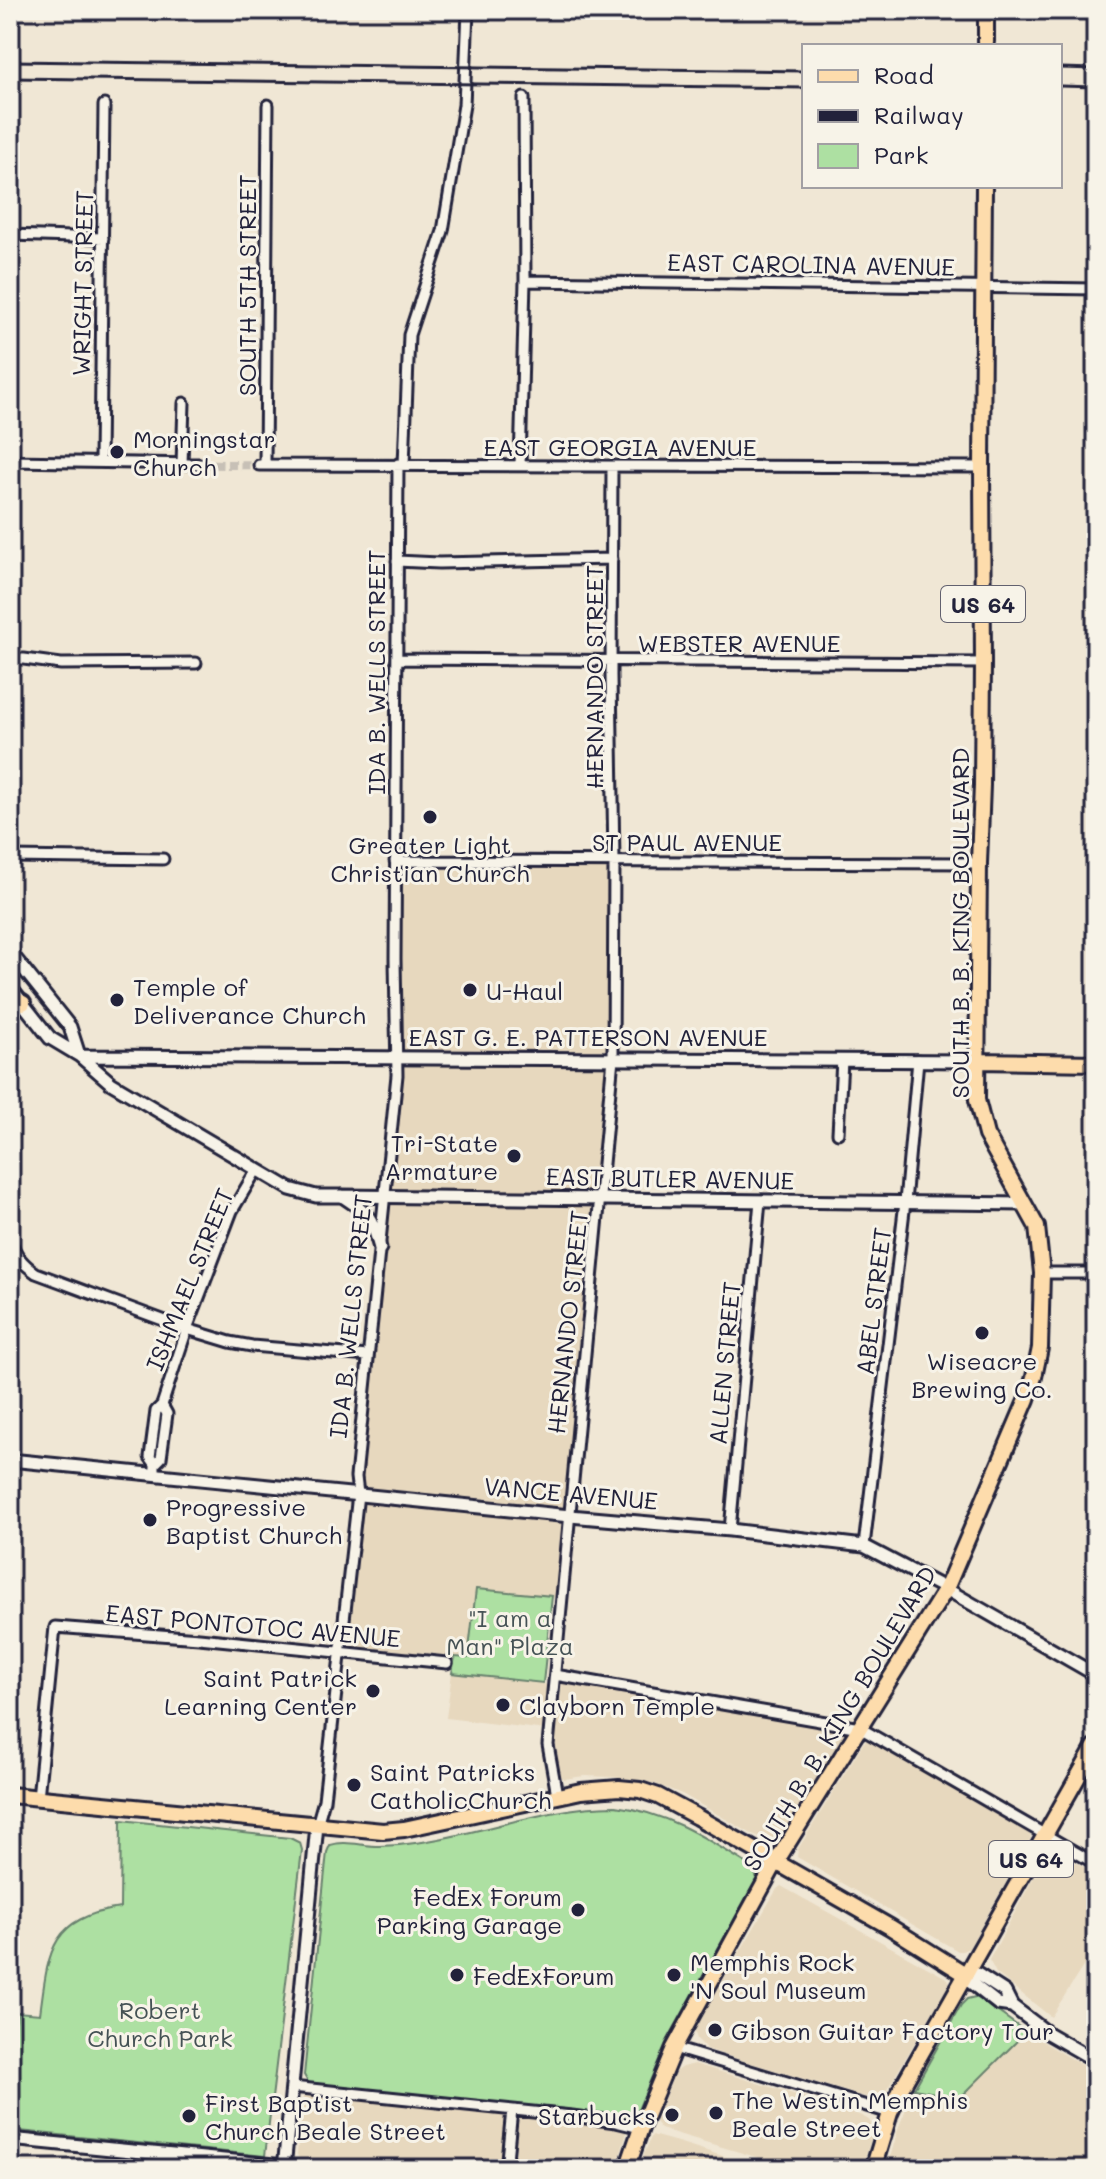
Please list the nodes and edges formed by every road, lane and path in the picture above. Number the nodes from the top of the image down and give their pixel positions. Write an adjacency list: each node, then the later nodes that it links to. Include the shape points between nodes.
1 (468, 10): 19 (street, IDA B. WELLS STREET, via 464,105 443,231 409,335)
2 (986, 10): 3 (main road)
3 (986, 42)
4 (524, 98): 10 (street)
5 (104, 105): 9 (street, WRIGHT STREET)
6 (268, 105): 18 (street, SOUTH 5TH STREET)
7 (984, 188): 11 (main road, SOUTH B. B. KING BOULEVARD / US 64)
8 (10, 235): 9 (street)
9 (103, 238): 15 (street, WRIGHT STREET)
10 (525, 281): 11 (street, EAST CAROLINA AVENUE); 20 (street)
11 (984, 286): 12 (street, EAST CAROLINA AVENUE); 22 (main road, SOUTH B. B. KING BOULEVARD / US 64)
12 (1096, 289)
13 (184, 403): 16 (street)
14 (10, 461): 15 (street)
15 (100, 462): 16 (street)
16 (182, 464): 17 (street)
17 (200, 464)
18 (262, 465): 19 (street, EAST GEORGIA AVENUE)
19 (401, 465): 20 (street, EAST GEORGIA AVENUE); 24 (street, IDA B. WELLS STREET)
20 (520, 465): 21 (street, EAST GEORGIA AVENUE)
21 (612, 467): 22 (street, EAST GEORGIA AVENUE); 23 (street, HERNANDO STREET)
22 (982, 467): 29 (main road, SOUTH B. B. KING BOULEVARD / US 64)
23 (612, 559): 24 (street); 27 (street, HERNANDO STREET)
24 (397, 561): 26 (street, IDA B. WELLS STREET)
25 (10, 659): 28 (street)
26 (398, 659): 27 (street, WEBSTER AVENUE); 32 (street, IDA B. WELLS STREET)
27 (611, 662): 29 (street, WEBSTER AVENUE); 33 (street, HERNANDO STREET)
28 (196, 663)
29 (983, 663): 34 (main road, SOUTH B. B. KING BOULEVARD / US 64)
30 (10, 857): 31 (street)
31 (163, 859)
32 (395, 861): 33 (street, ST PAUL AVENUE); 39 (street, IDA B. WELLS STREET)
33 (614, 861): 34 (street, ST PAUL AVENUE); 40 (street, HERNANDO STREET)
34 (979, 863): 43 (main road, SOUTH B. B. KING BOULEVARD / US 64)
35 (10, 952): 38 (street, via 70,1027)
36 (10, 987): 37 (street)
37 (16, 1000): 38 (street, via 50,1038)
38 (80, 1056): 39 (street, EAST G. E. PATTERSON AVENUE); 46 (street, via 111,1083)
39 (396, 1057): 40 (street, EAST G. E. PATTERSON AVENUE); 48 (street, IDA B. WELLS STREET)
40 (613, 1058): 41 (street, EAST G. E. PATTERSON AVENUE); 49 (street, HERNANDO STREET)
41 (842, 1060): 42 (street, EAST G. E. PATTERSON AVENUE); 45 (street)
42 (918, 1060): 43 (street, EAST G. E. PATTERSON AVENUE); 51 (street, ABEL STREET)
43 (977, 1061): 44 (main road, EAST G. E. PATTERSON AVENUE); 52 (main road, SOUTH B. B. KING BOULEVARD / US 64, via 977,1100 986,1135)
44 (1096, 1063)
45 (838, 1133)
46 (257, 1169): 47 (street, EAST BUTLER AVENUE, via 290,1189); 58 (street, ISHMAEL STREET, via 232,1211)
47 (341, 1196): 48 (street, EAST BUTLER AVENUE); 54 (street, via 366,1212)
48 (385, 1196): 49 (street, EAST BUTLER AVENUE); 54 (street, IDA B. WELLS STREET)
49 (600, 1199): 50 (street, EAST BUTLER AVENUE); 63 (street, HERNANDO STREET)
50 (760, 1201): 51 (street, EAST BUTLER AVENUE); 64 (street, ALLEN STREET)
51 (905, 1202): 52 (street, EAST BUTLER AVENUE); 65 (street, ABEL STREET)
52 (1025, 1204): 56 (main road, SOUTH B. B. KING BOULEVARD / US 64, via 1037,1227)
53 (10, 1240): 55 (street)
54 (380, 1248): 59 (street, IDA B. WELLS STREET)
55 (13, 1257): 58 (street, via 36,1273)
56 (1042, 1273): 57 (street); 66 (main road, SOUTH B. B. KING BOULEVARD / US 64, via 1034,1377)
57 (1096, 1273)
58 (187, 1329): 59 (street, via 252,1346); 61 (street, ISHMAEL STREET, via 162,1405 167,1414)
59 (368, 1356): 62 (street, IDA B. WELLS STREET)
60 (10, 1460): 61 (street, VANCE AVENUE)
61 (155, 1469): 62 (street, VANCE AVENUE)
62 (358, 1494): 63 (street, VANCE AVENUE); 67 (street, IDA B. WELLS STREET)
63 (570, 1516): 64 (street, VANCE AVENUE); 69 (street, HERNANDO STREET)
64 (730, 1530): 65 (street, VANCE AVENUE)
65 (864, 1546): 66 (street, VANCE AVENUE)
66 (946, 1589): 70 (street, VANCE AVENUE); 71 (main road, SOUTH B. B. KING BOULEVARD / US 64)
67 (341, 1653): 68 (street, EAST PONTOTOC AVENUE); 75 (street, EAST PONTOTOC AVENUE, via 55,1627); 76 (street, IDA B. WELLS STREET)
68 (447, 1663)
69 (555, 1675): 71 (street); 74 (street, HERNANDO STREET, via 548,1745)
70 (1096, 1675)
71 (860, 1728): 77 (street); 78 (main road, SOUTH B. B. KING BOULEVARD / US 64)
72 (1096, 1745): 77 (main road, US 64)
73 (10, 1795): 75 (main road)
74 (557, 1795): 76 (main road, via 404,1829); 78 (main road, via 640,1790)
75 (38, 1798): 76 (main road)
76 (317, 1825): 83 (street, IDA B. WELLS STREET)
77 (1045, 1835): 79 (street); 80 (main road, US 64)
78 (776, 1862): 80 (main road); 81 (main road, SOUTH B. B. KING BOULEVARD / US 64)
79 (1096, 1864)
80 (965, 1974): 82 (street, via 977,1974 1005,1992 1012,2006); 85 (main road, US 64)
81 (674, 2048): 85 (street); 86 (main road, SOUTH B. B. KING BOULEVARD / US 64)
82 (1096, 2061)
83 (292, 2087): 84 (street); 89 (street, IDA B. WELLS STREET)
84 (512, 2110): 86 (street); 92 (street)
85 (890, 2113): 94 (main road, US 64)
86 (641, 2128): 93 (main road, SOUTH B. B. KING BOULEVARD / US 64)
87 (10, 2139): 88 (street)
88 (218, 2161): 89 (street); 90 (street)
89 (284, 2168): 91 (street)
90 (231, 2169)
91 (310, 2169)
92 (506, 2169)
93 (627, 2169)
94 (873, 2169)

